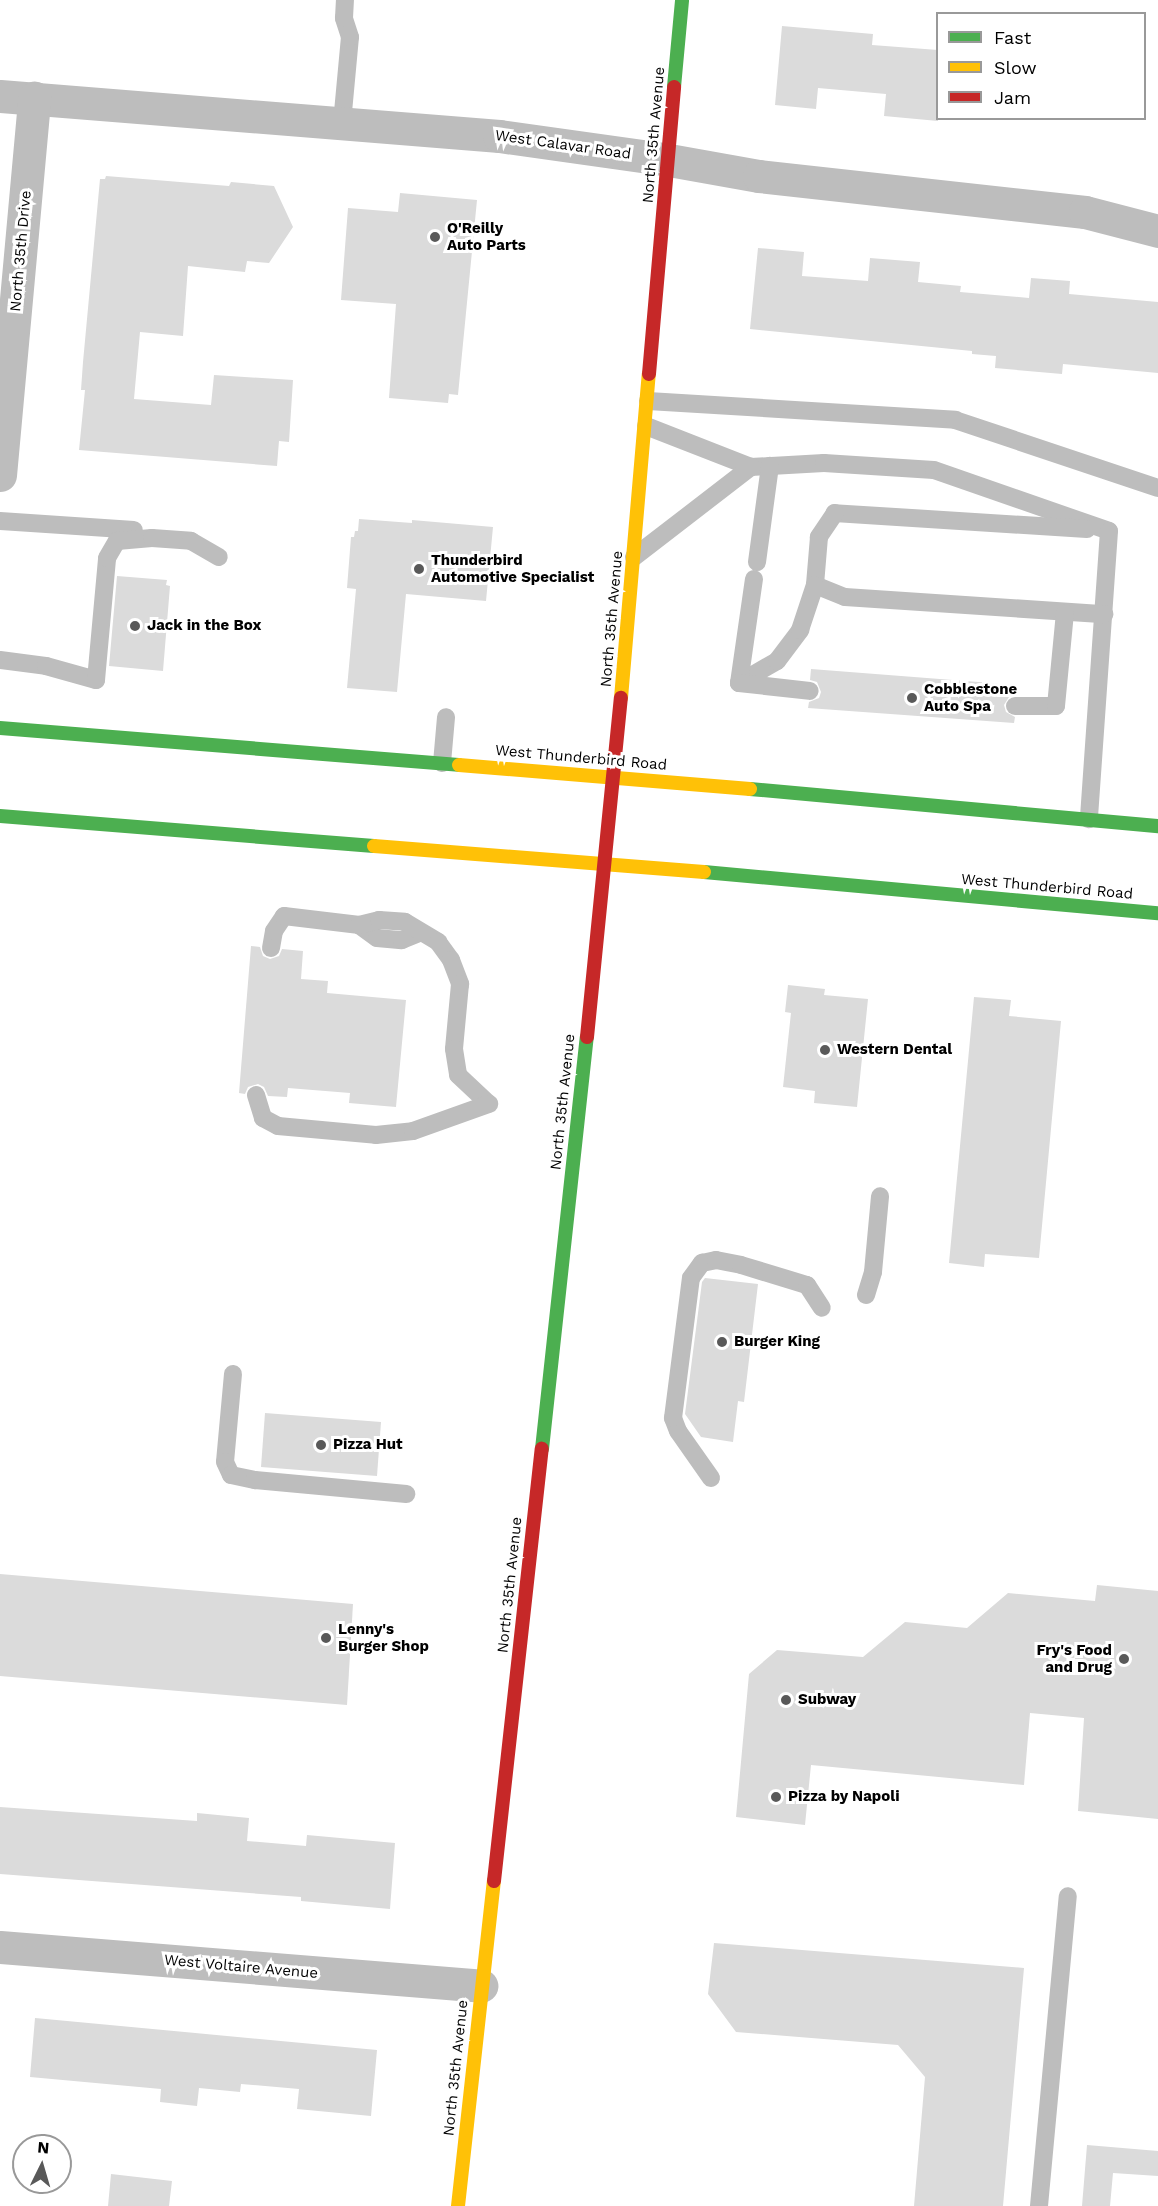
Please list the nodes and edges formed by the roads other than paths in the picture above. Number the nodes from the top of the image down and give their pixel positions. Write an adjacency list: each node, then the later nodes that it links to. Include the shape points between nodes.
1 (345, 0): 5 (lane, via 344,18 350,37)
2 (682, 0): 6 (main road, North 35th Avenue)
3 (0, 96): 4 (street, West Calavar Road)
4 (34, 98): 5 (street, West Calavar Road); 12 (street, North 35th Drive)
5 (342, 123): 6 (street, West Calavar Road, via 499,136)
6 (669, 160): 7 (street, West Calavar Road, via 759,176 1085,212); 8 (main road, North 35th Avenue)
7 (1158, 231)
8 (648, 401): 9 (main road, North 35th Avenue); 13 (lane, via 955,420)
9 (646, 426): 11 (lane); 16 (main road, North 35th Avenue)
10 (770, 466): 11 (lane); 15 (lane, via 824,463 934,470); 21 (lane)
11 (751, 467): 16 (lane)
12 (0, 475)
13 (1158, 488)
14 (0, 521): 20 (lane, via 195,534 218,548 219,557 191,541 117,541 107,558 96,681 46,666)
15 (1110, 531): 17 (lane, via 835,513 819,537); 19 (lane)
16 (634, 557): 27 (main road, North 35th Avenue)
17 (815, 585): 18 (lane, via 845,597); 21 (lane, via 800,630 777,661)
18 (1065, 613): 19 (lane); 23 (lane, via 1056,706)
19 (1104, 614): 29 (lane)
20 (0, 660)
21 (740, 683): 22 (lane)
22 (810, 691)
23 (1015, 706)
24 (446, 717): 26 (lane)
25 (0, 728): 26 (main road, West Thunderbird Road)
26 (442, 763): 27 (main road, West Thunderbird Road)
27 (615, 777): 29 (main road, West Thunderbird Road); 31 (main road, North 35th Avenue)
28 (0, 816): 31 (main road, West Thunderbird Road)
29 (1089, 819): 30 (main road, West Thunderbird Road)
30 (1158, 826)
31 (606, 865): 32 (main road, West Thunderbird Road); 43 (main road, North 35th Avenue)
32 (1158, 913)
33 (271, 948): 34 (lane, via 274,931 284,916 359,925 379,920 405,922 438,942 451,960 460,984 454,1049 458,1075 489,1104 413,1131 376,1135 278,1126 263,1118)
34 (256, 1095)
35 (880, 1196): 36 (lane, via 873,1272)
36 (866, 1295)
37 (822, 1308): 39 (lane, via 807,1285 741,1264 716,1260 702,1263 691,1278 673,1418)
38 (233, 1374): 40 (lane, via 225,1462 231,1475 266,1482)
39 (711, 1478)
40 (406, 1494)
41 (1068, 1896): 45 (lane)
42 (0, 1947): 43 (street, West Voltaire Avenue)
43 (481, 1986): 44 (main road, North 35th Avenue)
44 (458, 2206)
45 (1039, 2206)

